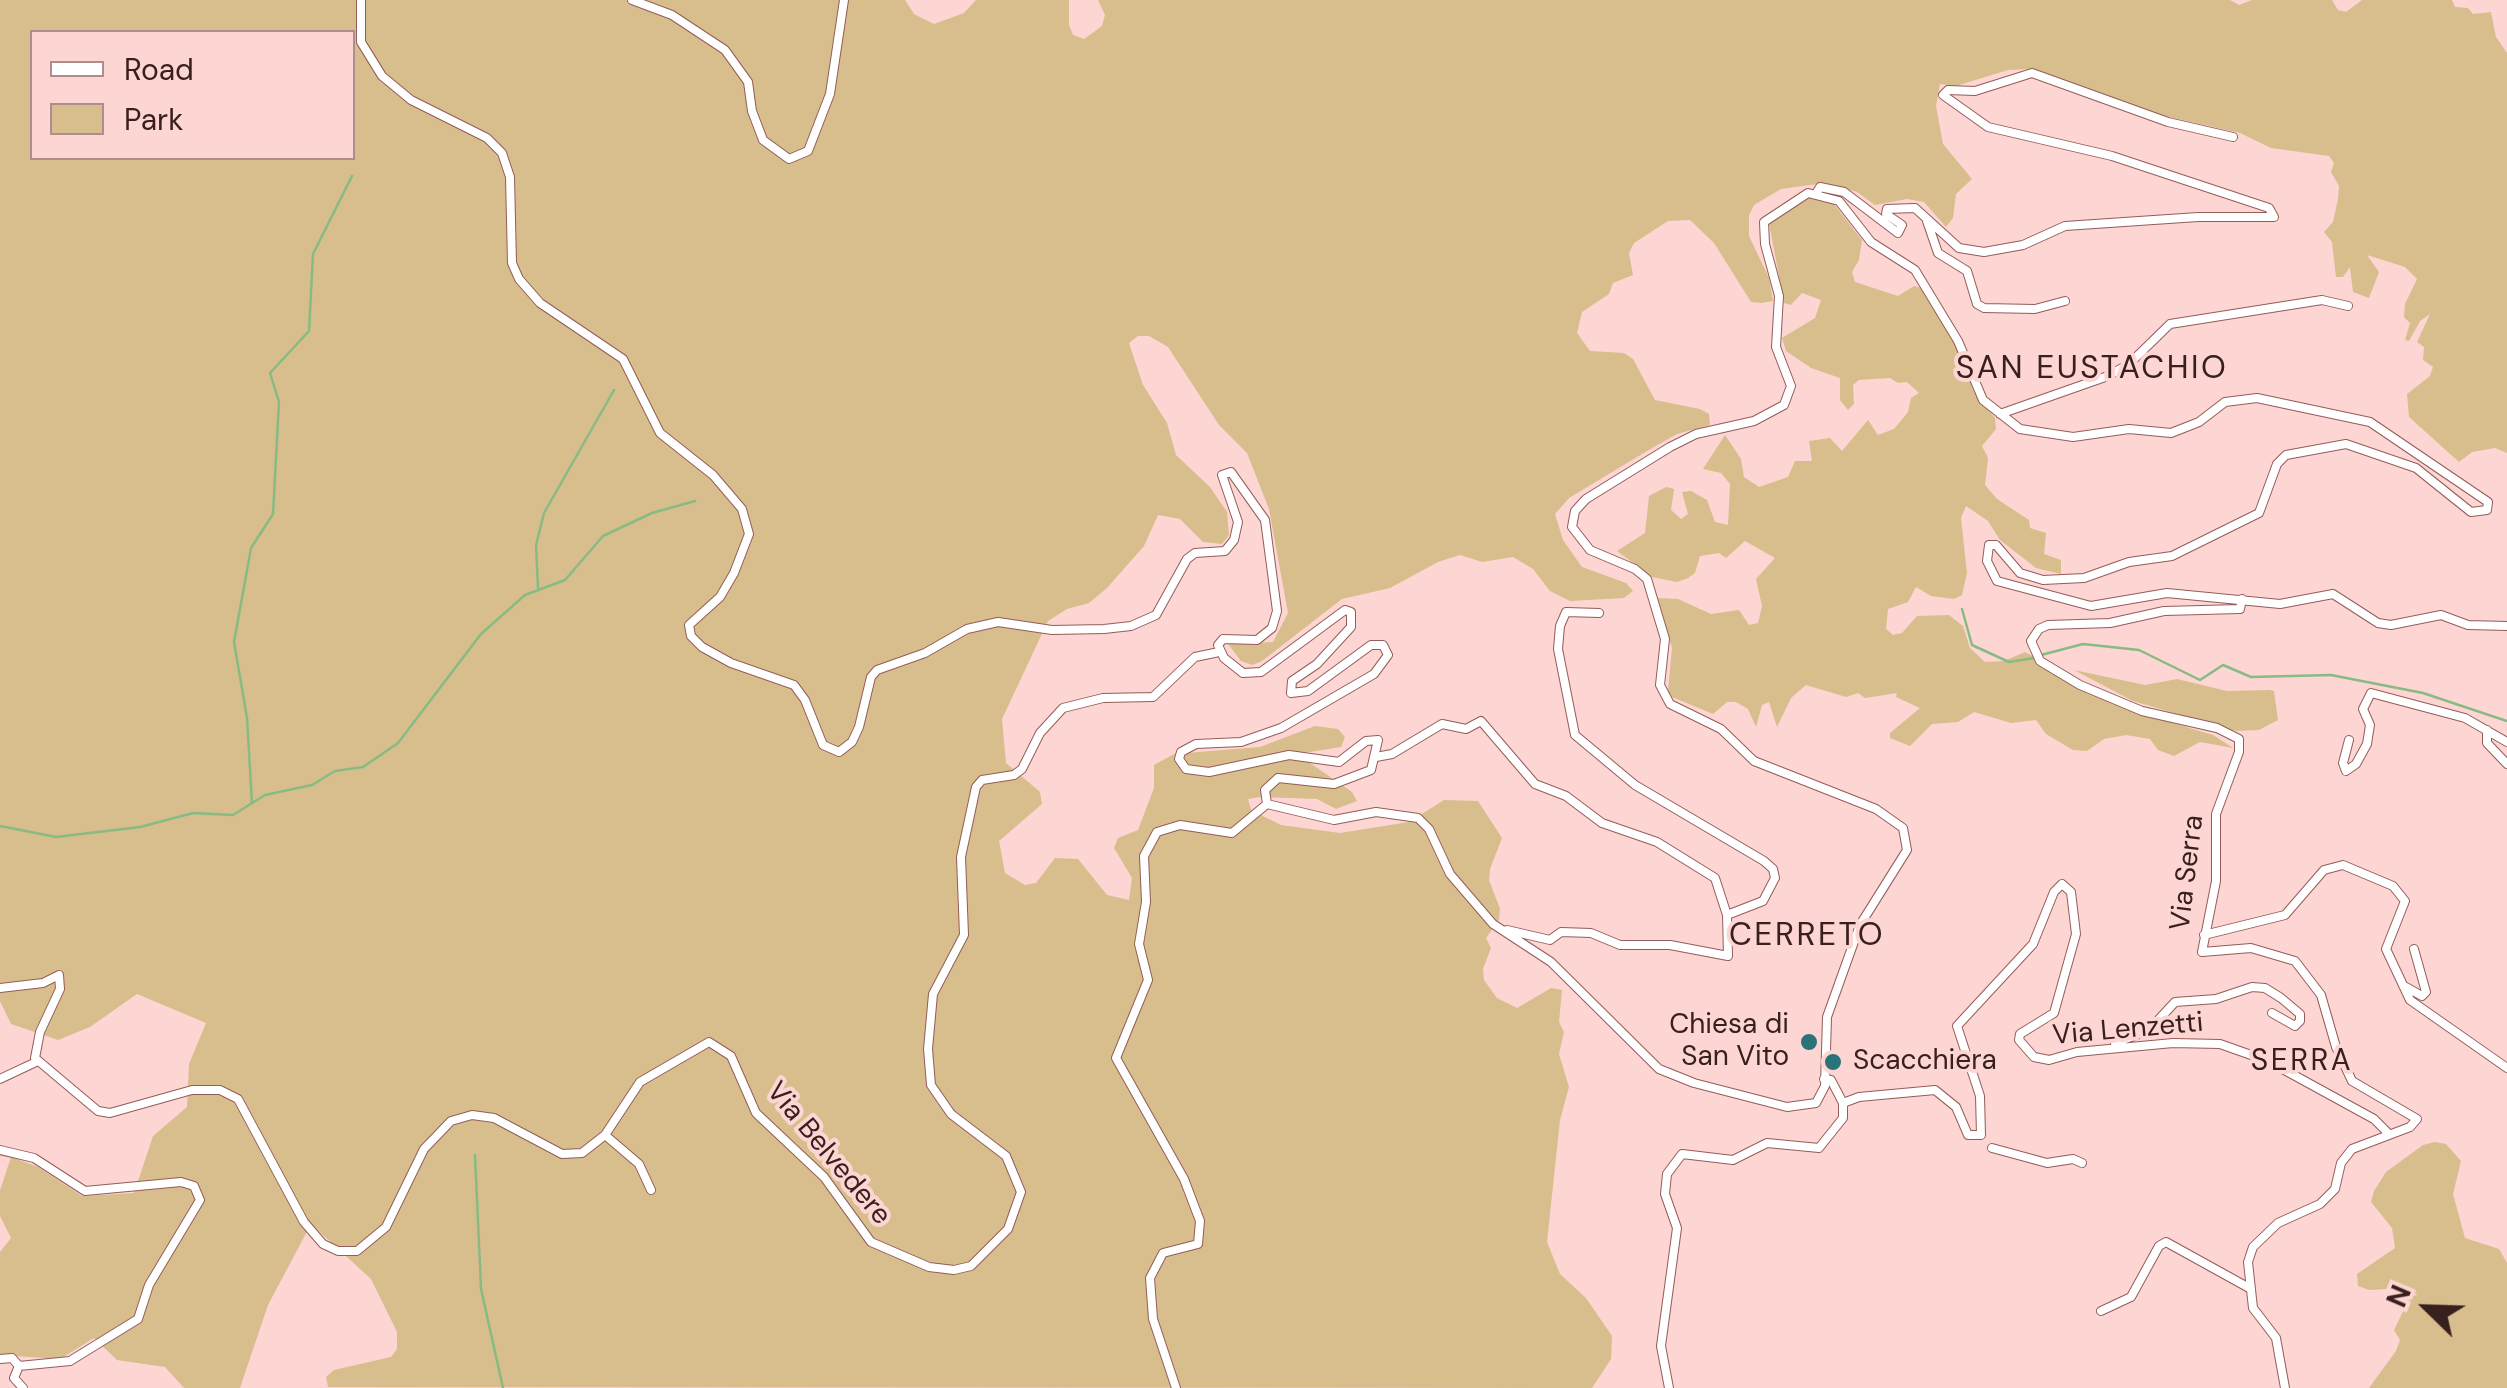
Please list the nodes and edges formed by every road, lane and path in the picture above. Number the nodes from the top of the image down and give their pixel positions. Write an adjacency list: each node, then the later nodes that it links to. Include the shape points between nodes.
1 (362, 0): 13 (street, via 362,42 382,76 502,153 519,279 540,302 623,360 660,433 742,509 747,542 720,598 692,619 691,636 731,663 794,684 823,744 839,752 852,742 876,670 967,629 998,622 1104,629 1156,615 1187,559 1225,551 1234,540 1238,522 1222,480 1231,472 1265,520 1277,610 1266,634 1223,639)
2 (632, 0): 3 (street, via 672,15 725,50 748,82 763,140 789,160 808,151 825,108)
3 (844, 0)
4 (2233, 137): 6 (street, via 2168,122 2032,73 1975,91 1948,90 1946,101 1988,127 2112,156 2276,214 2064,226 2023,245 1984,252 1960,248)
5 (1817, 192): 6 (street, via 1844,192 1898,233 1902,226 1887,208 1915,208); 9 (street, via 1839,201 1871,242 1915,270 1958,341 1983,400); 30 (street, via 1802,194 1764,222 1779,296 1778,354 1791,386 1784,405 1670,447 1586,499 1572,527 1590,550 1646,579 1665,639 1660,685 1670,704 1720,729 1754,761 1876,809 1903,828 1907,850 1860,925 1826,1016)
6 (1926, 217): 7 (street, via 1938,253 1968,271 1977,304 1996,311 2035,310)
7 (2065, 301)
8 (2348, 306): 9 (street, via 2322,300 2170,324 2108,376)
9 (2000, 414): 10 (street, via 2041,434 2171,433 2225,402 2257,398 2370,422 2488,502 2487,510 2471,512 2416,468 2346,444 2286,456 2276,464 2259,513 2172,556 2084,578 2043,580 2020,573 1996,546 1985,552 1992,575 2008,587 2074,603 2167,593)
10 (2242, 599): 12 (street, via 2280,604 2332,594 2392,626 2441,615 2468,625); 22 (street, Via Serra, via 2240,609 2048,625 2034,633 2032,650 2080,685 2239,739 2216,814 2216,881)
11 (1598, 613): 20 (street, via 1566,612 1560,626 1558,649 1575,735 1635,785 1774,869 1763,901)
12 (2507, 626)
13 (1219, 652): 17 (street, via 1243,673 1261,672 1345,610 1352,612 1351,627 1292,680 1291,693 1308,691 1372,645 1383,645 1388,655 1374,674 1282,728 1241,742 1188,746 1179,759 1186,769 1209,772 1289,755 1339,762 1374,738); 34 (street, Via Belvedere, via 1195,657 1153,698 1103,698 1063,708 1040,732 1022,769 976,787 961,857 964,935 936,982 928,1049 935,1096 1006,1156 1019,1180 1019,1207 982,1259 945,1270 871,1242 824,1177 756,1113 731,1056 715,1044 699,1045 640,1082)
14 (2487, 730): 15 (street, via 2371,694 2363,709 2370,725 2367,744 2346,770); 16 (street); 18 (street, via 2487,742)
15 (2349, 740)
16 (2507, 742)
17 (1376, 757): 19 (street, via 1371,770 1334,784 1278,778 1266,790); 20 (street, via 1442,724 1466,729 1480,721 1535,784 1566,796 1602,823 1657,842 1715,878)
18 (2507, 764)
19 (1267, 804): 21 (street, via 1334,820 1376,812 1418,818 1450,874); 44 (street, via 1232,833 1170,826 1147,843 1144,856 1139,944 1148,980 1116,1058 1184,1179 1200,1221 1198,1244 1163,1253 1150,1278 1153,1319)
20 (1727, 915): 21 (street, via 1728,956 1670,945 1620,945 1590,932 1561,932 1550,940)
21 (1502, 930): 30 (street, via 1551,962 1672,1076 1806,1108 1820,1098)
22 (2204, 935): 24 (street, via 2284,915 2324,870 2342,865 2402,892 2405,900 2386,949); 33 (street, Via Serra, via 2206,954 2251,948 2294,961 2321,994 2352,1081 2417,1119)
23 (2414, 949): 24 (street, via 2426,992 2414,994)
24 (2399, 981): 29 (street, via 2410,1000)
25 (0, 988): 28 (street, via 58,975 60,989 40,1032)
26 (2272, 1013): 27 (street, via 2294,1026 2300,1021 2300,1014 2265,988 2175,1002 2136,1038)
27 (2077, 1052): 32 (street, Via Lenzetti, via 2040,1060 2019,1040 2027,1028 2049,1019 2076,934 2071,892 2062,884 2033,944 1957,1026 1980,1096 1982,1135 1968,1135 1956,1107 1935,1090); 33 (street, Via Lenzetti, via 2172,1043 2230,1047 2319,1088)
28 (36, 1062): 31 (street); 34 (street, via 104,1113 192,1090 220,1090 238,1099 310,1230 322,1244 351,1253 386,1227 424,1149 451,1121 494,1118 562,1154 582,1153)
29 (2507, 1068)
30 (1824, 1079): 32 (street)
31 (0, 1080)
32 (1843, 1103): 45 (street, via 1842,1118 1814,1150 1775,1142 1734,1160 1682,1154 1667,1174 1665,1194 1678,1228 1661,1346)
33 (2390, 1134): 39 (street, via 2352,1149 2340,1164 2335,1190 2260,1239 2248,1262)
34 (604, 1135): 38 (street, via 639,1164)
35 (1992, 1148): 37 (street, via 2047,1163)
36 (0, 1150): 42 (street, via 34,1158 85,1191 181,1182 194,1186 200,1200 150,1284 138,1319 70,1361)
37 (2082, 1163)
38 (651, 1190)
39 (2251, 1289): 40 (street, via 2166,1242 2131,1297); 46 (street, via 2253,1308 2276,1338)
40 (2101, 1311)
41 (0, 1359): 42 (street, via 12,1358)
42 (19, 1366): 43 (street, via 14,1378)
43 (23, 1388)
44 (1176, 1388)
45 (1670, 1388)
46 (2285, 1388)

